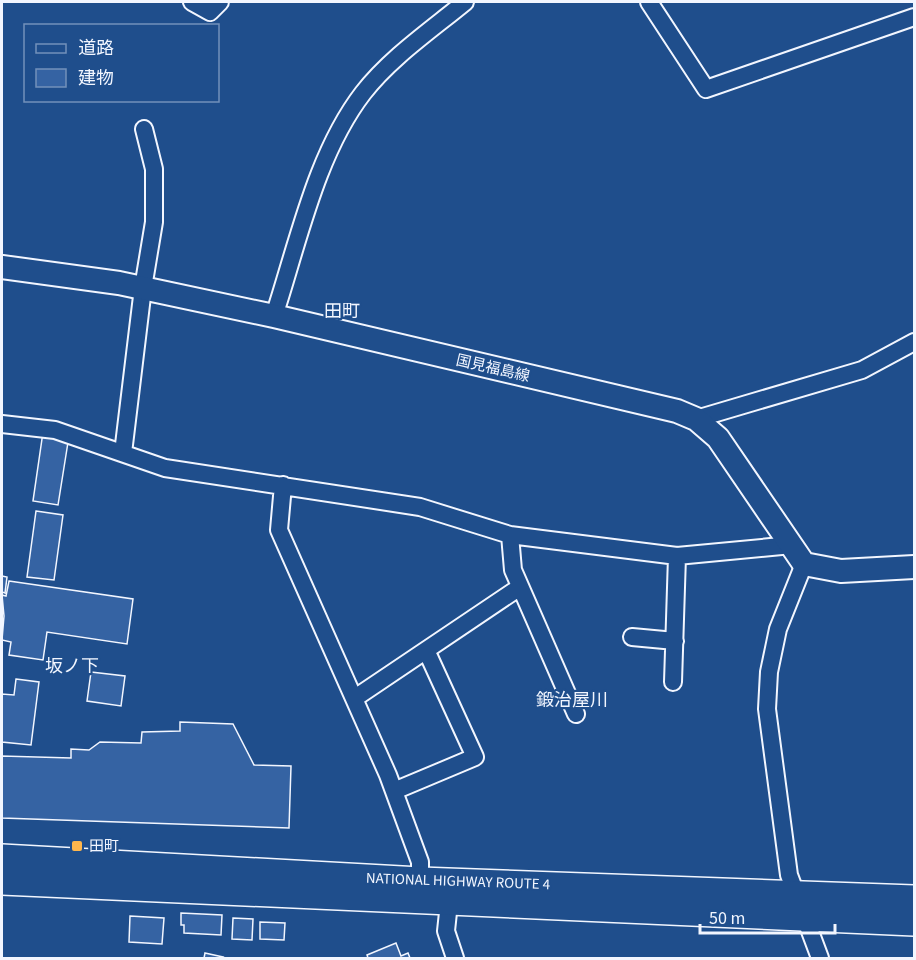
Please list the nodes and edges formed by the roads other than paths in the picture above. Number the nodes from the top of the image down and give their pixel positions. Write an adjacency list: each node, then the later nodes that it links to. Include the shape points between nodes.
1 (192, 2): 2 (street, via 210,12)
2 (220, 2)
3 (465, 2): 9 (street, via 363,93 329,148)
4 (649, 2): 5 (street, via 706,89)
5 (915, 17)
6 (144, 129): 8 (street, via 154,170 154,222)
7 (2, 267): 8 (main road, 国見福島線)
8 (143, 288): 9 (main road, 国見福島線); 13 (street)
9 (274, 316): 11 (main road, 国見福島線, via 677,411)
10 (915, 342): 11 (street, via 862,370)
11 (696, 419): 16 (main road, 国見福島線, via 718,438)
12 (2, 424): 13 (street, via 55,430)
13 (123, 453): 14 (street, via 165,468)
14 (283, 485): 15 (street, via 420,507); 25 (street, via 279,530)
15 (510, 535): 17 (street); 20 (street, via 513,570)
16 (792, 545): 17 (street); 18 (main road, 国見福島線)
17 (678, 556): 22 (street)
18 (804, 564): 19 (main road, via 841,571); 33 (street, via 778,629 766,709 789,875)
19 (915, 567)
20 (520, 587): 23 (street); 26 (street)
21 (632, 638): 22 (street)
22 (675, 641): 24 (street)
23 (426, 651): 25 (street); 27 (street, via 475,757)
24 (673, 682)
25 (355, 698): 27 (street)
26 (576, 714)
27 (394, 791): 30 (street, via 420,862)
28 (2, 858): 30 (highway, NATIONAL HIGHWAY ROUTE 4)
29 (2, 881): 32 (highway, NATIONAL HIGHWAY ROUTE 4)
30 (420, 881): 33 (highway, NATIONAL HIGHWAY ROUTE 4)
31 (915, 898): 33 (highway, NATIONAL HIGHWAY ROUTE 4)
32 (449, 903): 33 (highway, NATIONAL HIGHWAY ROUTE 4); 35 (street, via 446,931)
33 (800, 906): 34 (highway, NATIONAL HIGHWAY ROUTE 4); 36 (street)
34 (915, 922)
35 (455, 958)
36 (820, 958)

